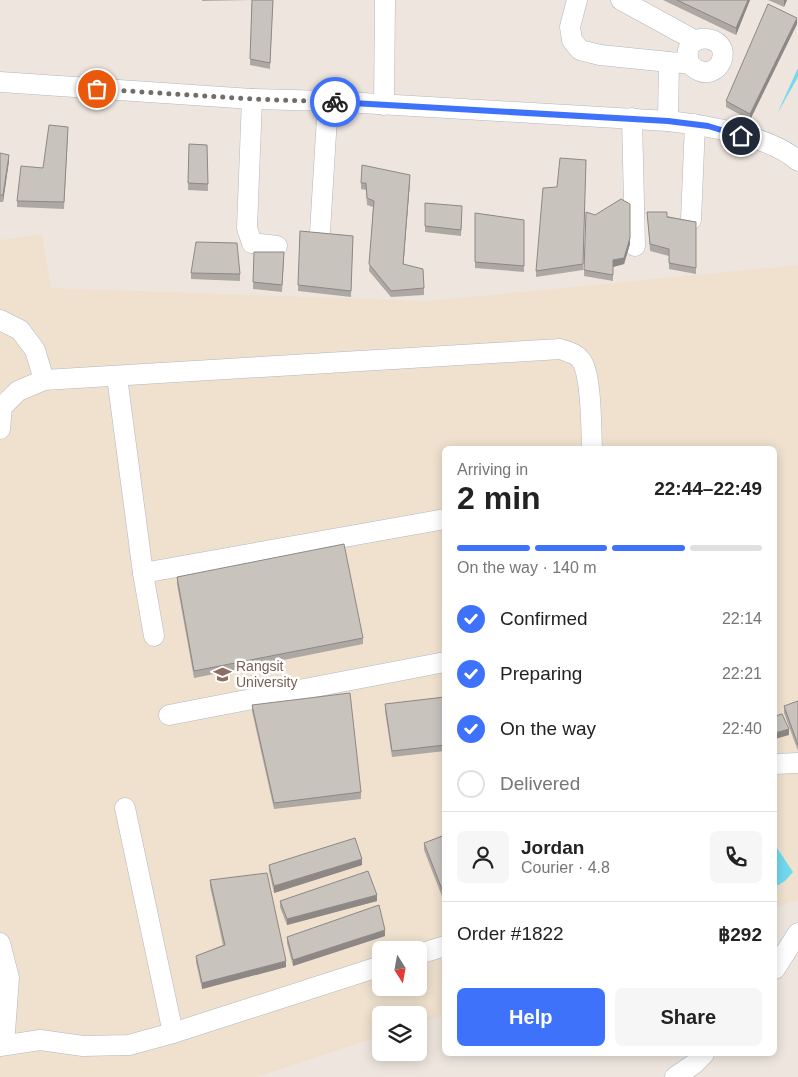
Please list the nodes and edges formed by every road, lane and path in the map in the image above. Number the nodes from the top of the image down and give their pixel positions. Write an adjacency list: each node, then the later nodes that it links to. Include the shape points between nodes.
1 (385, 0): 10 (street)
2 (577, 0): 5 (street, via 570,27 572,40 580,50)
3 (621, 0): 4 (street)
4 (696, 41): 6 (street, via 688,51); 6 (street, via 704,38 720,46 720,63 714,70 706,72)
5 (669, 62): 6 (street); 12 (street)
6 (690, 64)
7 (0, 82): 8 (street)
8 (252, 99): 9 (street); 17 (street, via 247,228 252,243)
9 (328, 101): 10 (street); 16 (street)
10 (384, 105): 11 (street)
11 (632, 118): 12 (street); 18 (street)
12 (668, 121): 13 (street)
13 (695, 124): 14 (street, via 773,145); 15 (street)
14 (798, 161)
15 (691, 220)
16 (320, 232)
17 (277, 246)
18 (636, 246)
19 (0, 320): 21 (street, via 20,330 35,350)
20 (117, 377): 21 (street); 23 (street, via 560,349 574,354 584,367); 25 (street)
21 (44, 380): 22 (street, via 18,391 2,407)
22 (0, 429)
23 (592, 446)
24 (442, 520): 25 (street)
25 (143, 573): 26 (street)
26 (154, 636)
27 (442, 663): 28 (street)
28 (169, 715)
29 (777, 764): 30 (street)
30 (798, 764)
31 (125, 808): 38 (street)
32 (798, 933): 36 (street)
33 (0, 943): 39 (street, via 8,978)
34 (442, 947): 35 (street)
35 (428, 951)
36 (777, 966)
37 (372, 969): 38 (street)
38 (173, 1033): 39 (street, via 129,1045 83,1046 40,1040)
39 (2, 1045)
40 (702, 1056): 41 (street)
41 (675, 1077)

